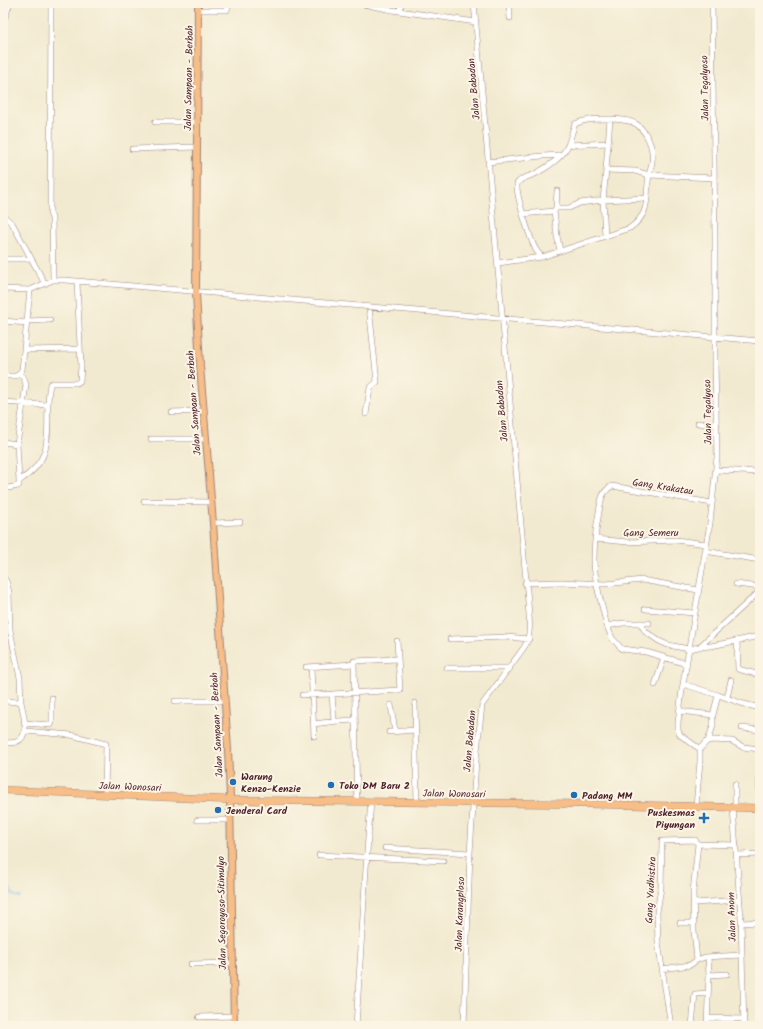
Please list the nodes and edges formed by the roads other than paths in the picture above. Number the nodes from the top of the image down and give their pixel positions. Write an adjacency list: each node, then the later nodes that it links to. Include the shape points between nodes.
1 (10, 3): 15 (street)
2 (51, 3): 40 (street)
3 (198, 3): 11 (main road, Jalan Sampaan - Berbah)
4 (229, 3): 11 (street, via 227,10 224,11)
5 (358, 3): 10 (street)
6 (401, 3): 12 (street)
7 (474, 3): 14 (street, Jalan Babadan)
8 (509, 3): 13 (street)
9 (712, 3): 27 (street, Jalan Tegalyoso)
10 (376, 5): 12 (street)
11 (198, 10): 18 (main road, Jalan Sampaan - Berbah)
12 (400, 12): 14 (street)
13 (510, 18)
14 (476, 22): 24 (street, Jalan Babadan)
15 (3, 23)
16 (610, 119): 19 (street); 20 (street, via 592,119 575,124); 26 (street, via 627,120 642,129 652,148)
17 (155, 122): 18 (street)
18 (197, 122): 21 (main road, Jalan Sampaan - Berbah)
19 (608, 144): 20 (street); 25 (street)
20 (568, 145): 23 (street)
21 (197, 147): 22 (street); 45 (main road, Jalan Sampaan - Berbah)
22 (132, 149)
23 (560, 155): 24 (street); 32 (street, via 545,168 517,183)
24 (488, 162): 39 (street, Jalan Babadan)
25 (606, 170): 26 (street, via 635,171); 30 (street)
26 (649, 175): 27 (street); 29 (street)
27 (714, 178): 51 (street, Jalan Tegalyoso)
28 (557, 191): 31 (street)
29 (647, 198): 30 (street); 34 (street, via 645,213 641,219 630,228)
30 (603, 200): 31 (street); 34 (street)
31 (555, 209): 32 (street); 35 (street)
32 (523, 214): 36 (street, via 536,250)
33 (3, 216): 37 (street, via 12,223)
34 (605, 236): 35 (street)
35 (560, 251): 36 (street)
36 (542, 257): 39 (street)
37 (31, 259): 38 (street); 42 (street)
38 (3, 260)
39 (498, 263): 47 (street, Jalan Babadan)
40 (52, 280): 41 (street); 42 (street)
41 (77, 282): 45 (street); 53 (street)
42 (45, 284): 44 (street)
43 (3, 289): 44 (street)
44 (30, 290): 50 (street)
45 (196, 293): 46 (street); 60 (main road, Jalan Sampaan - Berbah)
46 (369, 307): 47 (street); 62 (street, via 377,382 370,388)
47 (503, 318): 51 (street); 83 (street, Jalan Babadan)
48 (50, 320): 50 (street)
49 (3, 321): 50 (street)
50 (27, 322): 54 (street)
51 (715, 337): 52 (street); 64 (street, Jalan Tegalyoso)
52 (760, 341)
53 (79, 349): 54 (street); 59 (street, via 80,381 50,384)
54 (25, 350): 55 (street)
55 (19, 374): 56 (street); 58 (street, via 24,378 26,385)
56 (3, 376)
57 (3, 402): 58 (street)
58 (24, 403): 59 (street); 68 (street)
59 (47, 405): 71 (street, via 44,456 35,470)
60 (204, 411): 61 (street); 66 (main road, Jalan Sampaan - Berbah)
61 (171, 412)
62 (366, 414)
63 (698, 423): 64 (street)
64 (717, 424): 69 (street, Jalan Tegalyoso)
65 (151, 439): 66 (street)
66 (206, 439): 74 (main road, Jalan Sampaan - Berbah)
67 (3, 442): 68 (street)
68 (17, 444): 71 (street)
69 (716, 470): 70 (street); 75 (street, Jalan Tegalyoso)
70 (760, 472)
71 (19, 481): 72 (street, via 15,487)
72 (3, 489)
73 (144, 501): 74 (street)
74 (210, 502): 77 (main road, Jalan Sampaan - Berbah)
75 (712, 503): 78 (street, Gang Krakatau, via 612,486 606,489 602,497); 79 (street, Jalan Tegalyoso)
76 (240, 522): 77 (street)
77 (213, 523): 123 (main road, Jalan Sampaan - Berbah)
78 (595, 540): 79 (street, Gang Semeru, via 676,540); 84 (street)
79 (706, 544): 80 (street, Jalan Tegalyoso)
80 (705, 551): 81 (street); 87 (street, Jalan Tegalyoso)
81 (760, 560)
82 (3, 577): 93 (street, via 9,592)
83 (526, 583): 84 (street); 99 (street, Jalan Babadan)
84 (597, 584): 87 (street, via 642,580); 96 (street)
85 (736, 584): 86 (street)
86 (760, 587)
87 (698, 590): 91 (street, Jalan Tegalyoso)
88 (760, 591): 102 (street)
89 (760, 595): 102 (street)
90 (645, 609): 91 (street)
91 (695, 614): 103 (street, Jalan Tegalyoso)
92 (3, 618): 93 (street)
93 (9, 618): 124 (street, via 21,686)
94 (649, 623): 95 (street)
95 (640, 624): 96 (street, via 623,623); 103 (street, via 659,641)
96 (607, 626): 104 (street, via 612,638 622,649 646,652)
97 (760, 636): 101 (street)
98 (450, 639): 99 (street)
99 (529, 639): 109 (street, Jalan Babadan)
100 (397, 641): 105 (street)
101 (737, 641): 102 (street); 110 (street, via 738,669)
102 (701, 647): 103 (street)
103 (690, 649): 107 (street, Jalan Tegalyoso)
104 (664, 658): 107 (street); 113 (street)
105 (398, 659): 106 (street); 114 (street, via 400,690)
106 (354, 664): 114 (street); 117 (street, via 309,667)
107 (687, 664): 112 (street, Jalan Tegalyoso)
108 (447, 668): 109 (street)
109 (510, 668): 151 (street, Jalan Babadan, via 482,705)
110 (760, 675)
111 (731, 680): 120 (street)
112 (683, 684): 118 (street); 128 (street, Jalan Tegalyoso)
113 (655, 685)
114 (354, 693): 115 (street); 130 (street)
115 (332, 694): 117 (street); 131 (street)
116 (302, 695): 117 (street)
117 (313, 695): 133 (street)
118 (718, 695): 120 (street); 129 (street)
119 (52, 698): 132 (street, via 51,725)
120 (727, 698): 127 (street)
121 (3, 701): 124 (street)
122 (175, 701): 123 (street)
123 (225, 701): 147 (main road, Jalan Sampaan - Berbah)
124 (21, 702): 132 (street)
125 (415, 704): 135 (street)
126 (391, 705): 135 (street, via 392,731)
127 (760, 708)
128 (680, 711): 129 (street); 141 (street, Jalan Tegalyoso, via 680,735)
129 (713, 715): 139 (street, via 713,726)
130 (355, 720): 131 (street); 148 (street)
131 (334, 721): 133 (street)
132 (24, 723): 137 (street)
133 (313, 724): 138 (street)
134 (742, 728): 136 (street)
135 (415, 730): 150 (street)
136 (760, 730)
137 (25, 731): 140 (street, via 21,740); 146 (street, via 71,735 106,744)
138 (314, 736)
139 (708, 741): 141 (street); 142 (street, via 732,742)
140 (3, 743)
141 (700, 749): 152 (street)
142 (760, 751): 143 (street)
143 (760, 780): 154 (street)
144 (735, 784): 153 (street, Jalan Anom)
145 (3, 790): 146 (highway, Jalan Wonosari)
146 (105, 795): 147 (highway, Jalan Wonosari)
147 (230, 800): 148 (highway, Jalan Wonosari); 156 (main road, Jalan Segoroyoso-Sitimulyo)
148 (357, 802): 149 (highway, Jalan Wonosari)
149 (371, 802): 150 (highway, Jalan Wonosari); 165 (street)
150 (417, 802): 151 (highway, Jalan Wonosari)
151 (474, 803): 152 (highway, Jalan Wonosari); 161 (street, Jalan Karangploso)
152 (696, 807): 153 (highway, Jalan Wonosari)
153 (734, 808): 154 (highway, Jalan Wonosari); 158 (street, Jalan Anom)
154 (760, 808)
155 (197, 820): 156 (street)
156 (229, 820): 177 (main road, Jalan Segoroyoso-Sitimulyo)
157 (698, 844): 158 (street, Gang Yudhistira); 169 (street); 179 (street, Gang Yudhistira, via 694,840 662,841 661,888 657,912)
158 (736, 845): 162 (street, Jalan Anom)
159 (402, 847): 160 (street); 161 (street); 166 (street)
160 (385, 848)
161 (470, 853): 191 (street, Jalan Karangploso)
162 (736, 854): 163 (street); 168 (street, Jalan Anom)
163 (760, 854)
164 (319, 855): 165 (street)
165 (366, 857): 166 (street); 190 (street)
166 (401, 859): 167 (street)
167 (443, 861)
168 (740, 900): 169 (street); 173 (street, Jalan Anom)
169 (694, 903): 172 (street)
170 (760, 922): 173 (street)
171 (680, 923): 172 (street)
172 (694, 923): 176 (street)
173 (741, 923): 174 (street, Jalan Anom)
174 (742, 955): 175 (street); 186 (street, Jalan Anom)
175 (708, 957): 176 (street); 181 (street)
176 (697, 960): 179 (street, via 690,965)
177 (232, 963): 178 (street); 183 (main road, Jalan Segoroyoso-Sitimulyo)
178 (191, 964)
179 (662, 969): 192 (street)
180 (727, 974): 181 (street)
181 (709, 975): 182 (street)
182 (708, 993): 185 (street); 193 (street, via 695,994)
183 (233, 1016): 184 (street); 187 (main road, Jalan Segoroyoso-Sitimulyo)
184 (199, 1017)
185 (707, 1018): 186 (street); 194 (street)
186 (744, 1019): 195 (street, Jalan Anom)
187 (234, 1026)
188 (337, 1026): 189 (street)
189 (344, 1026)
190 (356, 1026)
191 (464, 1026)
192 (671, 1026)
193 (692, 1026)
194 (707, 1026)
195 (744, 1026)

